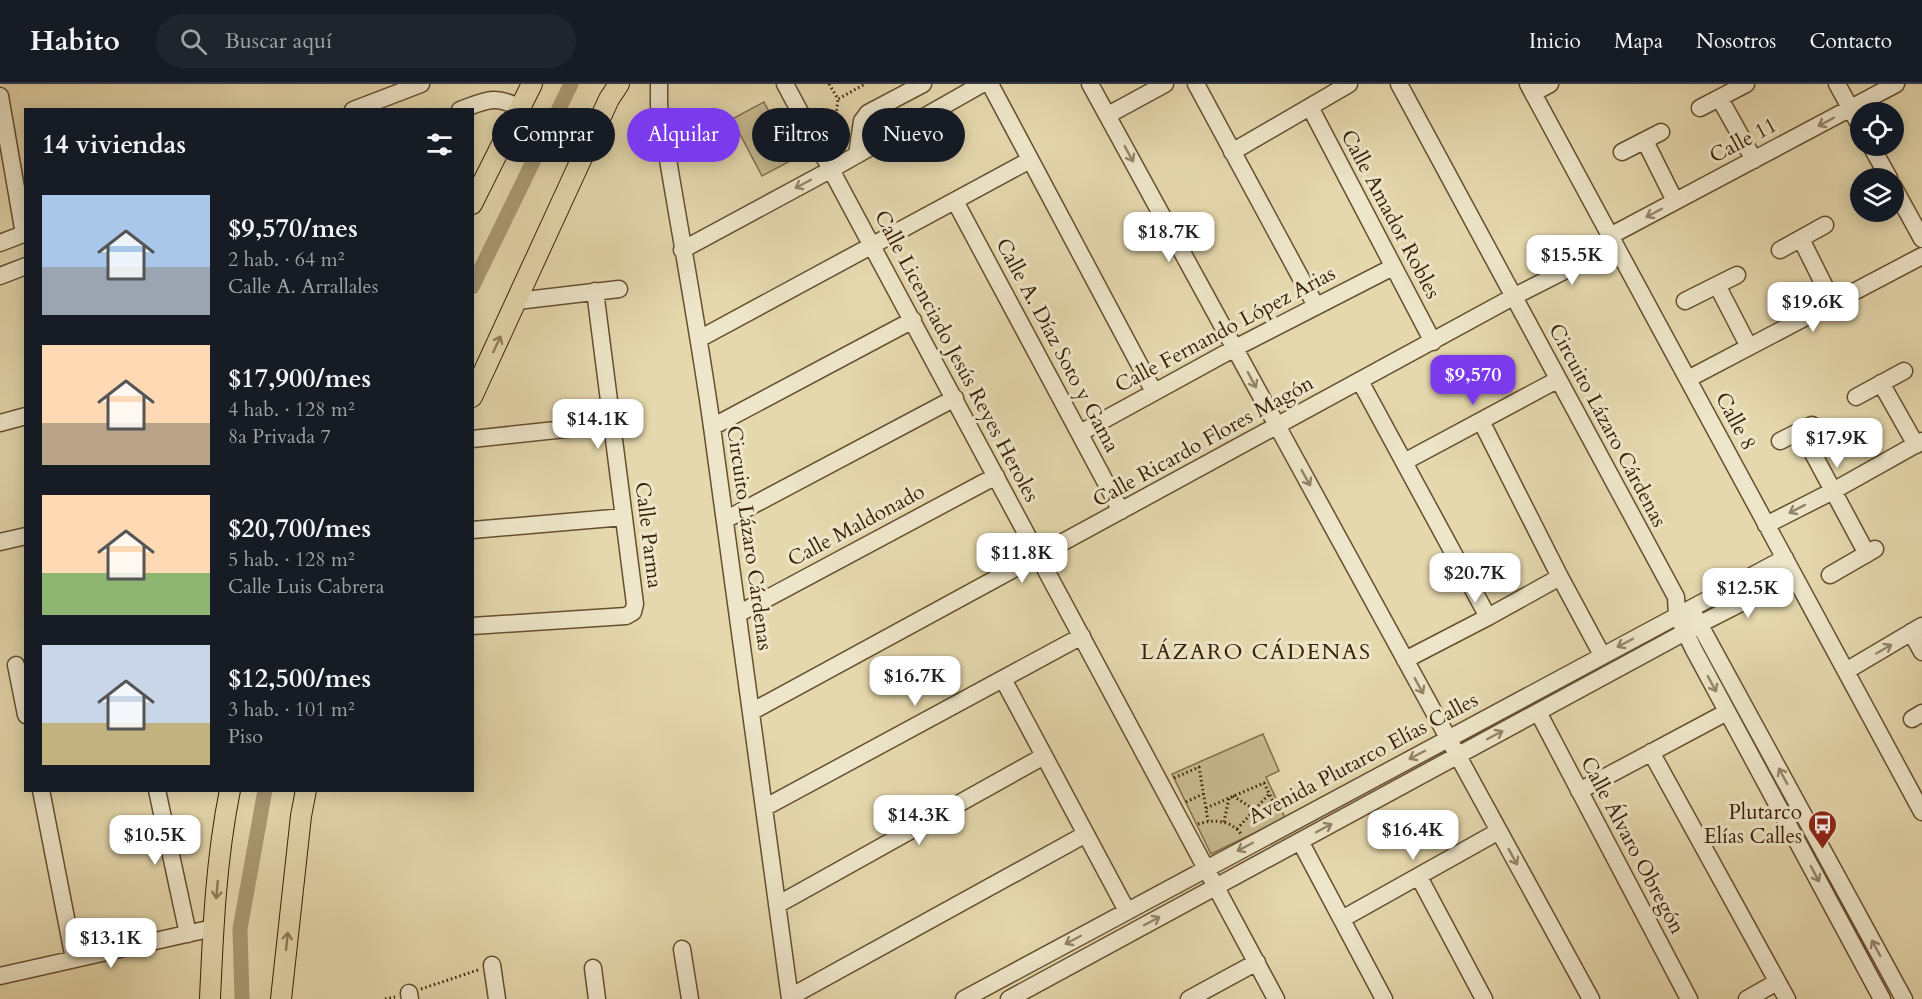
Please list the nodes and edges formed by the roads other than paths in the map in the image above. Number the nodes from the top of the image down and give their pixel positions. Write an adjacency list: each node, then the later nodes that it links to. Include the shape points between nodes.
1 (421, 84): 24 (street)
2 (532, 84): 26 (main road)
3 (619, 84): 62 (main road)
4 (659, 84): 51 (street, Circuito Lázaro Cárdenas)
5 (785, 84): 38 (street, Calle Licenciado Jesús Reyes Heroles)
6 (923, 84): 34 (street, via 868,112 862,121)
7 (982, 84): 34 (street)
8 (990, 84): 35 (street)
9 (1090, 84): 29 (street)
10 (1165, 84): 29 (street)
11 (1196, 84): 32 (street)
12 (1349, 84): 22 (street)
13 (1399, 84): 61 (street, Circuito Lázaro Cárdenas)
14 (1550, 84): 18 (street)
15 (1746, 84): 20 (street)
16 (1837, 84): 23 (street)
17 (1896, 84): 21 (street, Calle 11)
18 (1530, 88): 48 (street, Calle 8)
19 (0, 96): 44 (street)
20 (1720, 99): 27 (street); 36 (street)
21 (1864, 102)
22 (1310, 107): 32 (street); 54 (street, Calle Amador Robles)
23 (1850, 107)
24 (358, 108)
25 (466, 108): 26 (street, via 491,99)
26 (520, 108)
27 (1700, 108)
28 (1850, 110): 36 (street, Calle 11, one-way to 36)
29 (1108, 115): 70 (street, one-way to 70)
30 (1661, 132): 31 (street)
31 (1645, 141): 33 (street); 41 (street)
32 (1232, 152): 65 (street)
33 (1622, 152)
34 (857, 155): 38 (street)
35 (1030, 160): 40 (street); 76 (street)
36 (1754, 160): 41 (street, Calle 11)
37 (493, 162): 39 (main road)
38 (832, 169): 50 (street, Calle Licenciado Jesús Reyes Heroles); 51 (street, one-way to 51)
39 (474, 200)
40 (955, 201): 50 (street); 86 (street, Calle A. Díaz Soto y Gama)
41 (1675, 201): 48 (street, Calle 11, one-way to 48)
42 (1904, 206): 47 (street)
43 (1825, 225): 46 (street)
44 (24, 228)
45 (24, 233): 49 (street)
46 (1801, 239): 52 (street); 64 (street)
47 (1922, 239)
48 (1613, 240): 61 (street, Calle Ricardo Flores Magón); 72 (street, Calle 8)
49 (0, 243)
50 (873, 245): 66 (street, Calle Licenciado Jesús Reyes Heroles); 67 (street)
51 (682, 249): 67 (street, Circuito Lázaro Cárdenas)
52 (1780, 250)
53 (1922, 256): 64 (street)
54 (1393, 267): 65 (street, Calle Fernando López Arias); 68 (street, Calle Amador Robles)
55 (24, 268): 57 (street)
56 (1737, 275): 58 (street)
57 (0, 276)
58 (1717, 285): 63 (street); 69 (street)
59 (619, 289): 60 (street)
60 (595, 291): 62 (street); 83 (street, Calle Parma)
61 (1513, 297): 68 (street, Calle Ricardo Flores Magón); 73 (street, Circuito Lázaro Cárdenas)
62 (517, 301): 77 (main road, one-way to 62)
63 (1685, 301)
64 (1833, 303): 69 (street)
65 (1316, 306): 70 (street, Calle Fernando López Arias)
66 (913, 320): 79 (street, Calle Licenciado Jesús Reyes Heroles); 85 (street)
67 (699, 339): 85 (street, Circuito Lázaro Cárdenas)
68 (1432, 342): 74 (street, Calle Ricardo Flores Magón)
69 (1749, 347): 72 (street)
70 (1235, 348): 76 (street, Calle Fernando López Arias); 84 (street, one-way to 84)
71 (1904, 371): 75 (street)
72 (1688, 379): 96 (street, Calle 8)
73 (1557, 380): 81 (street); 105 (street, Circuito Lázaro Cárdenas)
74 (1360, 381): 84 (street, Calle Ricardo Flores Magón); 90 (street)
75 (1881, 383): 78 (street); 89 (street)
76 (1154, 392): 86 (street, Calle Fernando López Arias)
77 (474, 393)
78 (1856, 397)
79 (955, 398): 91 (street, Calle Licenciado Jesús Reyes Heroles); 95 (street)
80 (24, 417): 82 (street)
81 (1481, 421): 90 (street); 104 (street)
82 (0, 423)
83 (612, 424): 87 (street); 94 (street, Calle Parma)
84 (1278, 426): 93 (street, Calle Ricardo Flores Magón); 114 (street, one-way to 114)
85 (712, 427): 95 (street, Circuito Lázaro Cárdenas)
86 (1080, 433): 93 (street, Calle A. Díaz Soto y Gama)
87 (474, 438)
88 (1780, 441): 92 (street, via 1807,428)
89 (1919, 443): 92 (street)
90 (1404, 462): 107 (street)
91 (996, 476): 100 (street, Calle Licenciado Jesús Reyes Heroles); 106 (street, Calle Maldonado)
92 (1833, 491): 96 (street, one-way to 96); 102 (street, via 1872,551)
93 (1121, 511): 100 (street, Calle Ricardo Flores Magón)
94 (624, 517): 97 (street); 108 (street, Calle Parma, via 633,612 626,616)
95 (725, 520): 106 (street, Circuito Lázaro Cárdenas)
96 (1766, 525): 101 (street, Calle 8)
97 (474, 530)
98 (24, 536): 99 (street)
99 (0, 542)
100 (1039, 556): 111 (street, Calle Licenciado Jesús Reyes Heroles); 119 (street, Calle Ricardo Flores Magón)
101 (1785, 558): 103 (street, Calle 8); 105 (street, Avenida Plutarco Elías Calles)
102 (1830, 575)
103 (1794, 576): 109 (street, Avenida Plutarco Elías Calles); 116 (street, Calle 8)
104 (1560, 577): 107 (street); 113 (street)
105 (1684, 611): 109 (street, Circuito Lázaro Cárdenas); 113 (street, Avenida Plutarco Elías Calles, one-way to 113)
106 (738, 614): 119 (street, Circuito Lázaro Cárdenas)
107 (1488, 617): 114 (street)
108 (474, 626)
109 (1693, 628): 120 (street, Avenida Plutarco Elías Calles); 121 (street, Circuito Lázaro Cárdenas, one-way to 121); 168 (street, Circuito Lázaro Cárdenas, one-way to 109)
110 (1917, 629): 112 (street); 116 (street, one-way to 110)
111 (1082, 636): 117 (street); 136 (street, Calle Licenciado Jesús Reyes Heroles)
112 (1922, 652)
113 (1602, 655): 122 (street, Avenida Plutarco Elías Calles)
114 (1405, 660): 122 (street, one-way to 122)
115 (14, 666): 118 (street)
116 (1846, 671): 132 (street, Calle 8)
117 (1003, 679): 124 (street); 131 (street)
118 (24, 707)
119 (751, 712): 131 (street, Circuito Lázaro Cárdenas)
120 (1538, 712): 125 (street, Avenida Plutarco Elías Calles, one-way to 120); 126 (street, Calle Álvaro Obregón)
121 (1727, 712): 123 (street); 167 (street, Circuito Lázaro Cárdenas, one-way to 167)
122 (1448, 738): 125 (street); 136 (street, Avenida Plutarco Elías Calles, one-way to 136)
123 (1651, 752): 126 (street); 150 (street)
124 (1044, 756): 134 (street); 139 (street)
125 (1458, 756): 133 (street); 135 (street, Avenida Plutarco Elías Calles, one-way to 125)
126 (1579, 791): 164 (street, Calle Álvaro Obregón)
127 (41, 792): 145 (street)
128 (156, 792): 143 (street)
129 (230, 792): 142 (main road, one-way to 142, via 222,828)
130 (306, 792): 153 (main road, one-way to 130)
131 (764, 808): 139 (street, Circuito Lázaro Cárdenas)
132 (1922, 812)
133 (1499, 831): 137 (street); 163 (street, one-way to 163)
134 (1086, 834): 140 (street); 151 (street)
135 (1300, 841): 138 (street, Avenida Plutarco Elías Calles); 141 (street)
136 (1206, 868): 138 (street, Calle Licenciado Jesús Reyes Heroles); 140 (street, Avenida Plutarco Elías Calles)
137 (1419, 877): 141 (street); 162 (street)
138 (1216, 887): 146 (street, Calle Licenciado Jesús Reyes Heroles); 158 (street, Avenida Plutarco Elías Calles, one-way to 138)
139 (777, 905): 151 (street, Circuito Lázaro Cárdenas)
140 (1127, 911): 157 (street, Avenida Plutarco Elías Calles, one-way to 157)
141 (1342, 919): 161 (street)
142 (213, 928): 143 (street); 152 (main road)
143 (188, 934): 145 (street)
144 (682, 949): 156 (street)
145 (74, 960): 149 (street)
146 (1257, 962): 159 (street); 160 (street, Calle Licenciado Jesús Reyes Heroles)
147 (492, 965): 154 (street)
148 (593, 968): 155 (street)
149 (0, 976)
150 (1778, 982): 165 (street); 166 (street)
151 (790, 998)
152 (210, 999)
153 (281, 999)
154 (497, 999)
155 (597, 999)
156 (690, 999)
157 (964, 999)
158 (1009, 999)
159 (1190, 999)
160 (1276, 999)
161 (1384, 999)
162 (1485, 999)
163 (1591, 999)
164 (1689, 999)
165 (1747, 999)
166 (1787, 999)
167 (1882, 999)
168 (1904, 999)

